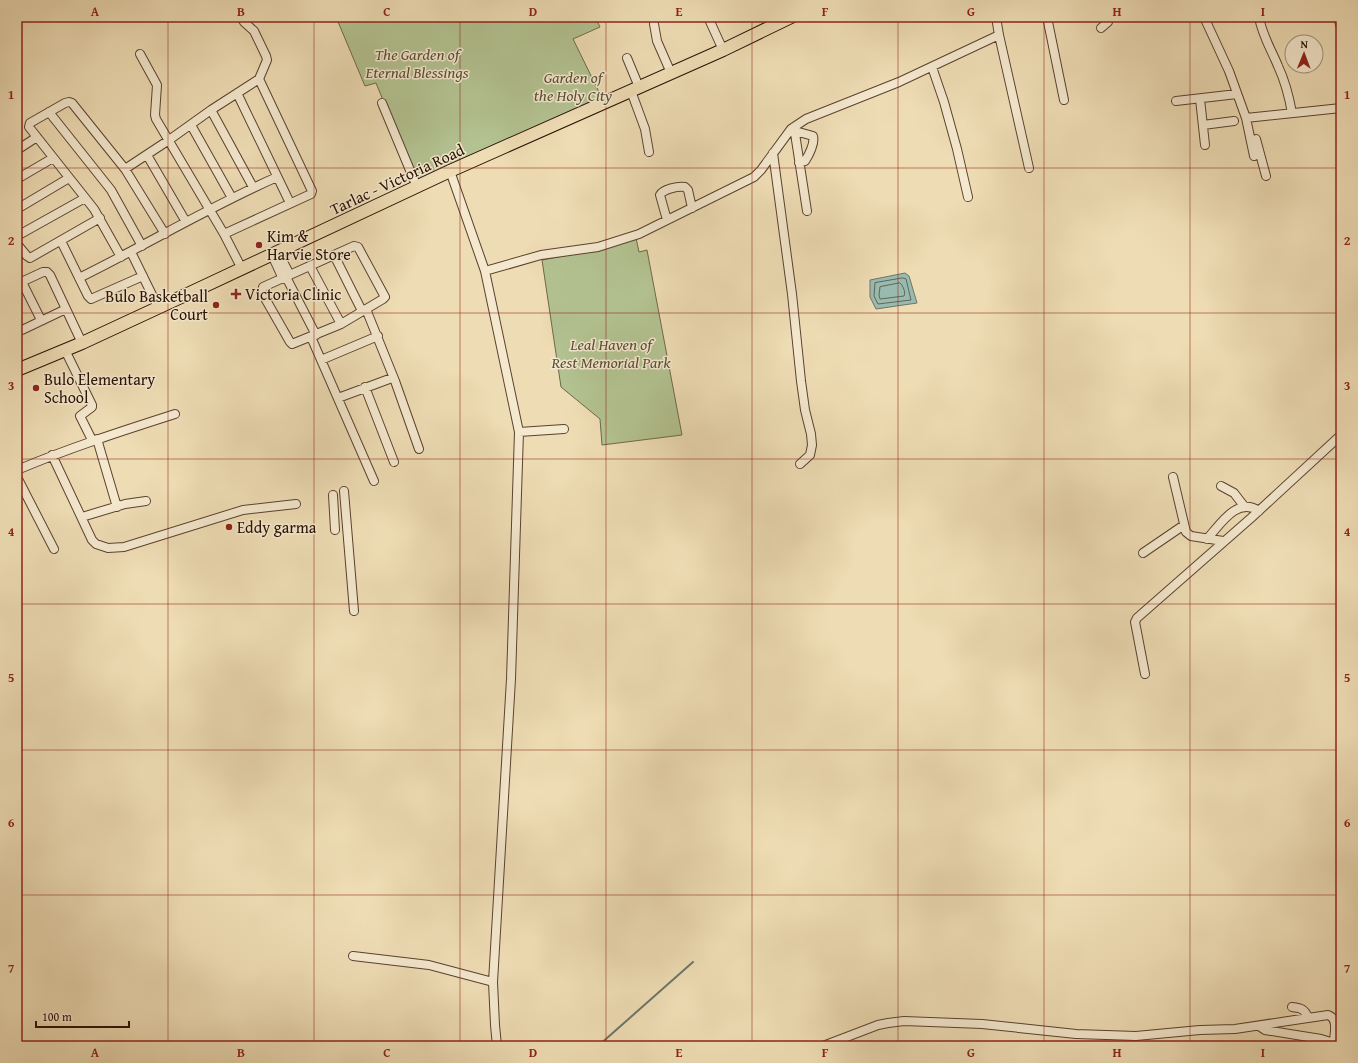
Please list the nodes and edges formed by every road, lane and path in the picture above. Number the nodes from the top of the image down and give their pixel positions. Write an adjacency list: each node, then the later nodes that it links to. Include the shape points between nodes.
1 (241, 17): 19 (street, via 254,31 266,56 267,60)
2 (708, 17): 14 (street)
3 (791, 17): 14 (main road, Tarlac - Victoria Road)
4 (996, 17): 13 (street)
5 (1047, 17): 24 (street)
6 (1109, 17): 11 (street, via 1108,22)
7 (1204, 17): 22 (street)
8 (1259, 17): 30 (street, via 1288,91)
9 (1338, 17): 12 (street)
10 (654, 24): 18 (street, via 657,41)
11 (1101, 28)
12 (1341, 28)
13 (999, 35): 17 (street); 46 (street)
14 (723, 50): 18 (main road, Tarlac - Victoria Road)
15 (140, 54): 37 (street, via 157,85 155,115)
16 (627, 58): 20 (street)
17 (932, 67): 35 (street, via 806,119); 55 (street, via 944,102)
18 (671, 73): 20 (main road, Tarlac - Victoria Road)
19 (260, 78): 21 (street); 58 (street, via 312,191)
20 (635, 89): 40 (street); 48 (main road, Tarlac - Victoria Road)
21 (237, 93): 28 (street); 50 (street)
22 (1237, 94): 23 (street); 31 (street)
23 (1200, 99): 25 (street); 34 (street)
24 (1064, 100)
25 (1176, 101)
26 (382, 103): 54 (street)
27 (1341, 108): 30 (street)
28 (211, 110): 33 (street); 53 (street)
29 (50, 112): 36 (street, via 28,125); 47 (street, via 65,103 72,103); 71 (street, via 111,190)
30 (1292, 113): 31 (street)
31 (1247, 118): 43 (street); 49 (street, via 1253,129)
32 (1234, 121): 34 (street)
33 (191, 125): 37 (street); 57 (street)
34 (1203, 125): 38 (street)
35 (794, 129): 41 (street, via 791,129); 45 (street); 45 (street, via 813,136 808,157)
36 (37, 137): 39 (street); 44 (street)
37 (169, 140): 42 (street); 61 (street)
38 (1205, 145)
39 (17, 150)
40 (649, 152)
41 (773, 154): 60 (street, via 754,177); 106 (street, via 801,381 812,445 810,454)
42 (147, 155): 47 (street); 65 (street)
43 (1254, 156)
44 (53, 158): 51 (street); 52 (street)
45 (799, 163): 62 (street)
46 (1029, 168)
47 (125, 169): 66 (street)
48 (450, 171): 54 (main road, Tarlac - Victoria Road); 78 (street)
49 (1266, 176)
50 (277, 177): 53 (street); 58 (street)
51 (69, 178): 56 (street); 59 (street)
52 (17, 179)
53 (254, 187): 57 (street)
54 (417, 187): 73 (main road, Tarlac - Victoria Road)
55 (968, 197)
56 (84, 198): 63 (street); 68 (street)
57 (232, 198): 61 (street)
58 (290, 203): 67 (street)
59 (17, 208)
60 (692, 208): 64 (street); 64 (street, via 685,186 662,191 660,195)
61 (209, 209): 65 (street); 67 (street)
62 (807, 211)
63 (100, 218): 69 (street); 75 (street)
64 (667, 220): 78 (street, via 639,234 598,247 541,255)
65 (186, 222): 66 (street)
66 (165, 234): 71 (street)
67 (224, 234): 77 (street)
68 (17, 236)
69 (61, 241): 70 (street, via 30,258); 81 (street)
70 (17, 244)
71 (142, 246): 72 (street)
72 (131, 252): 75 (street); 79 (street)
73 (275, 254): 77 (main road, Tarlac - Victoria Road); 80 (street)
74 (334, 255): 76 (street); 85 (street); 85 (street, via 351,247 358,247 385,297)
75 (121, 257): 81 (street)
76 (310, 266): 80 (street); 87 (street)
77 (242, 269): 83 (main road, Tarlac - Victoria Road)
78 (485, 271): 100 (street)
79 (143, 276): 81 (street, via 91,299); 83 (street)
80 (286, 277): 89 (street); 89 (street, via 264,287 262,293 292,344)
81 (79, 278)
82 (20, 283): 84 (street, via 47,272); 86 (street)
83 (158, 307): 91 (main road, Tarlac - Victoria Road)
84 (66, 309): 86 (street); 91 (street)
85 (364, 310): 87 (street); 90 (street)
86 (41, 320): 88 (street)
87 (341, 324): 89 (street)
88 (17, 330)
89 (314, 336): 93 (street)
90 (378, 336): 93 (street); 95 (street)
91 (82, 343): 92 (main road, Tarlac - Victoria Road)
92 (65, 350): 94 (main road, Tarlac - Victoria Road); 102 (street, via 92,405 80,416)
93 (321, 360): 97 (street)
94 (17, 370)
95 (392, 378): 96 (street); 103 (street)
96 (365, 388): 97 (street); 105 (street)
97 (338, 398): 110 (street)
98 (175, 414): 102 (street)
99 (564, 429): 100 (street)
100 (519, 432): 129 (street, via 511,679)
101 (1341, 435): 118 (street)
102 (94, 439): 104 (street); 117 (street)
103 (419, 449)
104 (52, 455): 107 (street); 119 (street)
105 (394, 462)
106 (800, 464)
107 (17, 470)
108 (17, 477): 124 (street)
109 (1172, 477): 120 (street)
110 (374, 481)
111 (1221, 486): 116 (street, via 1234,493)
112 (344, 491): 126 (street)
113 (333, 494): 121 (street)
114 (146, 501): 117 (street)
115 (296, 504): 119 (street, via 243,510 131,545 110,548 94,542)
116 (1244, 506): 118 (street); 122 (street, via 1230,514)
117 (117, 507): 119 (street)
118 (1259, 511): 123 (street)
119 (82, 517)
120 (1184, 525): 122 (street, via 1186,532 1191,536); 125 (street)
121 (335, 530)
122 (1207, 539): 123 (street)
123 (1223, 541): 127 (street, via 1137,618 1135,622)
124 (54, 549)
125 (1143, 553)
126 (354, 611)
127 (1145, 674)
128 (353, 956): 129 (street, via 429,965)
129 (493, 982): 134 (street)
130 (1292, 1007): 131 (street, via 1303,1009)
131 (1308, 1018): 132 (street); 133 (street, via 1332,1016 1335,1023)
132 (1259, 1026): 133 (street, via 1265,1030 1321,1039); 135 (street, via 1136,1036 1076,1034 982,1024 904,1021 878,1025)
133 (1334, 1044)
134 (497, 1046)
135 (823, 1046)

